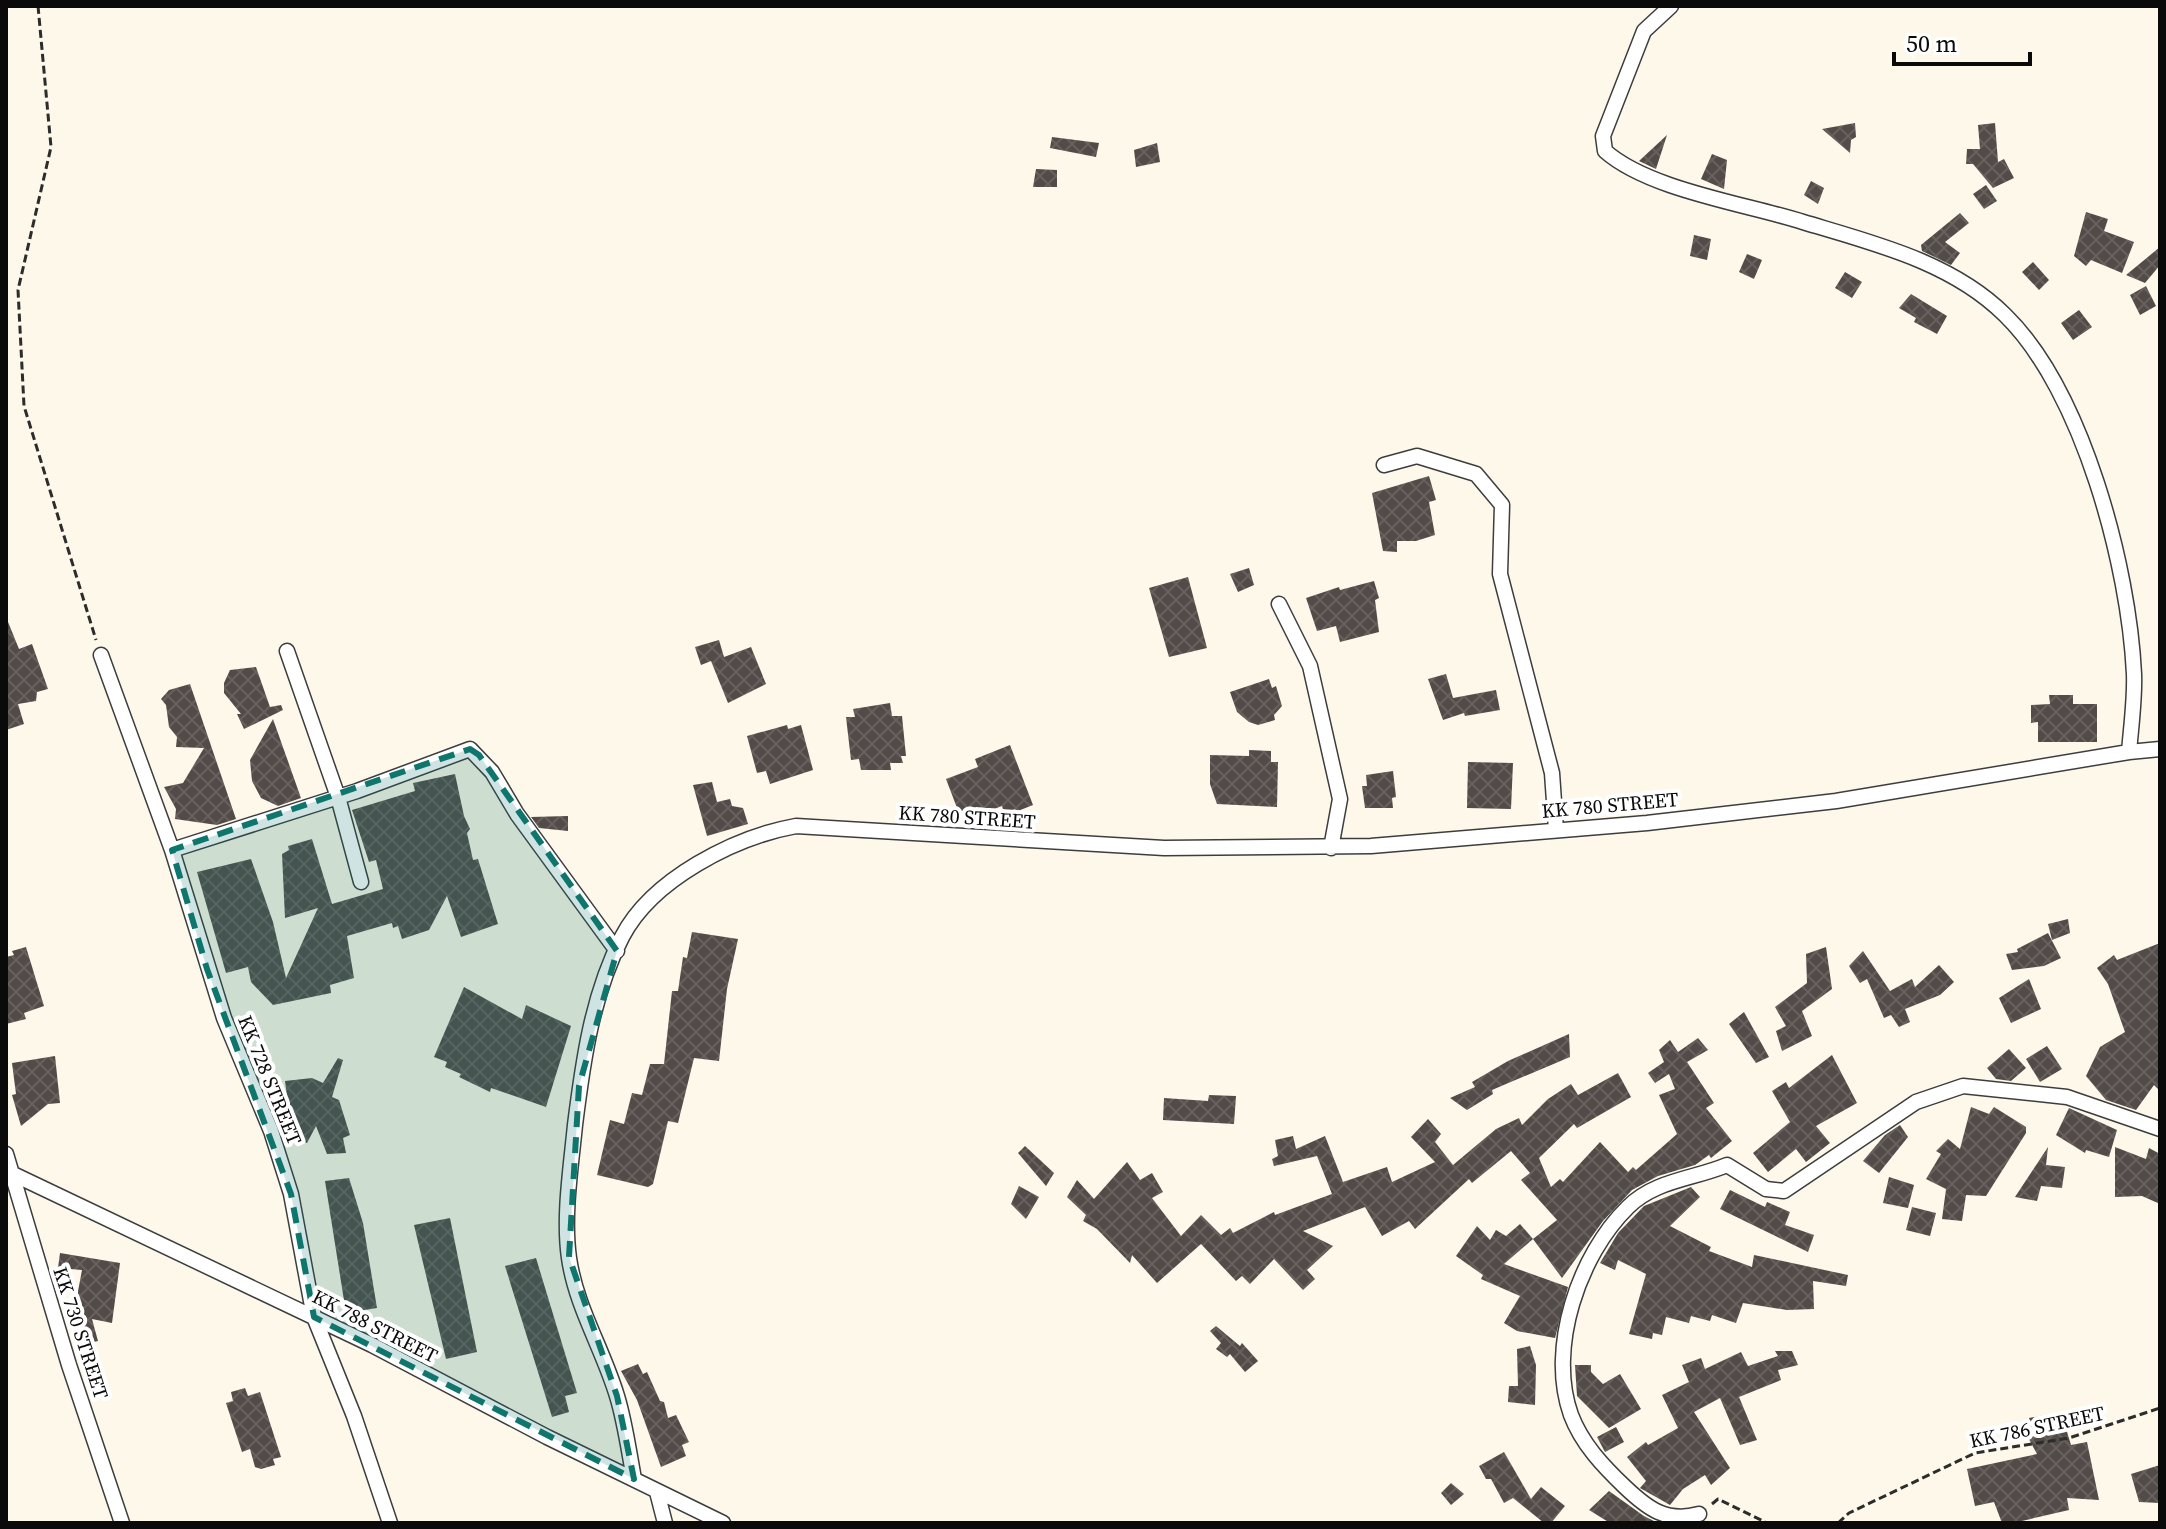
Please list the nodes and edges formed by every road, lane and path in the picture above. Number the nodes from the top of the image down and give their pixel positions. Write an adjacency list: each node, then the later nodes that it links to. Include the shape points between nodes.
1 (38, 6): 6 (path, via 51,147 18,290 24,406)
2 (1671, 6): 8 (street, via 1644,31 1603,136 1605,151 1695,193 1906,255 1958,280 2004,314 2050,374 2119,554 2134,675)
3 (1384, 465): 10 (street, via 1417,456 1476,474 1502,505 1500,574 1552,773)
4 (1279, 604): 11 (street, via 1310,666 1340,799)
5 (287, 651): 9 (street)
6 (101, 655): 12 (street, KK 728 STREET)
7 (2160, 749): 8 (street, KK 780 STREET)
8 (2129, 752): 10 (street, KK 780 STREET, via 1836,801)
9 (338, 797): 12 (street); 13 (street); 14 (street, via 470,749 492,772)
10 (1556, 830): 11 (street, KK 780 STREET)
11 (1331, 848): 14 (street, KK 780 STREET, via 1164,848 796,826 760,832 686,872 651,900)
12 (172, 850): 18 (street, KK 728 STREET, via 211,981 291,1194)
13 (361, 882)
14 (617, 951): 20 (street, KK 780 STREET, via 601,990 579,1086 570,1168 569,1257 581,1306 617,1396)
15 (2160, 1129): 22 (street, via 2067,1097 1963,1086 1916,1102 1784,1191 1766,1189 1727,1165 1652,1189 1628,1207 1594,1250 1580,1279 1564,1358 1567,1398 1595,1457 1646,1507 1683,1518)
16 (6, 1154): 17 (street, KK 730 STREET)
17 (9, 1175): 18 (street, KK 788 STREET); 23 (street, KK 730 STREET)
18 (314, 1317): 20 (street, KK 788 STREET); 24 (street, KK 728 STREET)
19 (2160, 1408): 28 (path, KK 786 STREET, via 2069,1438 1975,1453)
20 (634, 1479): 21 (street, KK 788 STREET)
21 (657, 1492): 25 (street); 26 (street, KK 788 STREET)
22 (1699, 1514): 27 (path, via 1718,1499)
23 (122, 1523)
24 (390, 1523)
25 (665, 1523)
26 (723, 1523)
27 (1767, 1523)
28 (1838, 1523)

